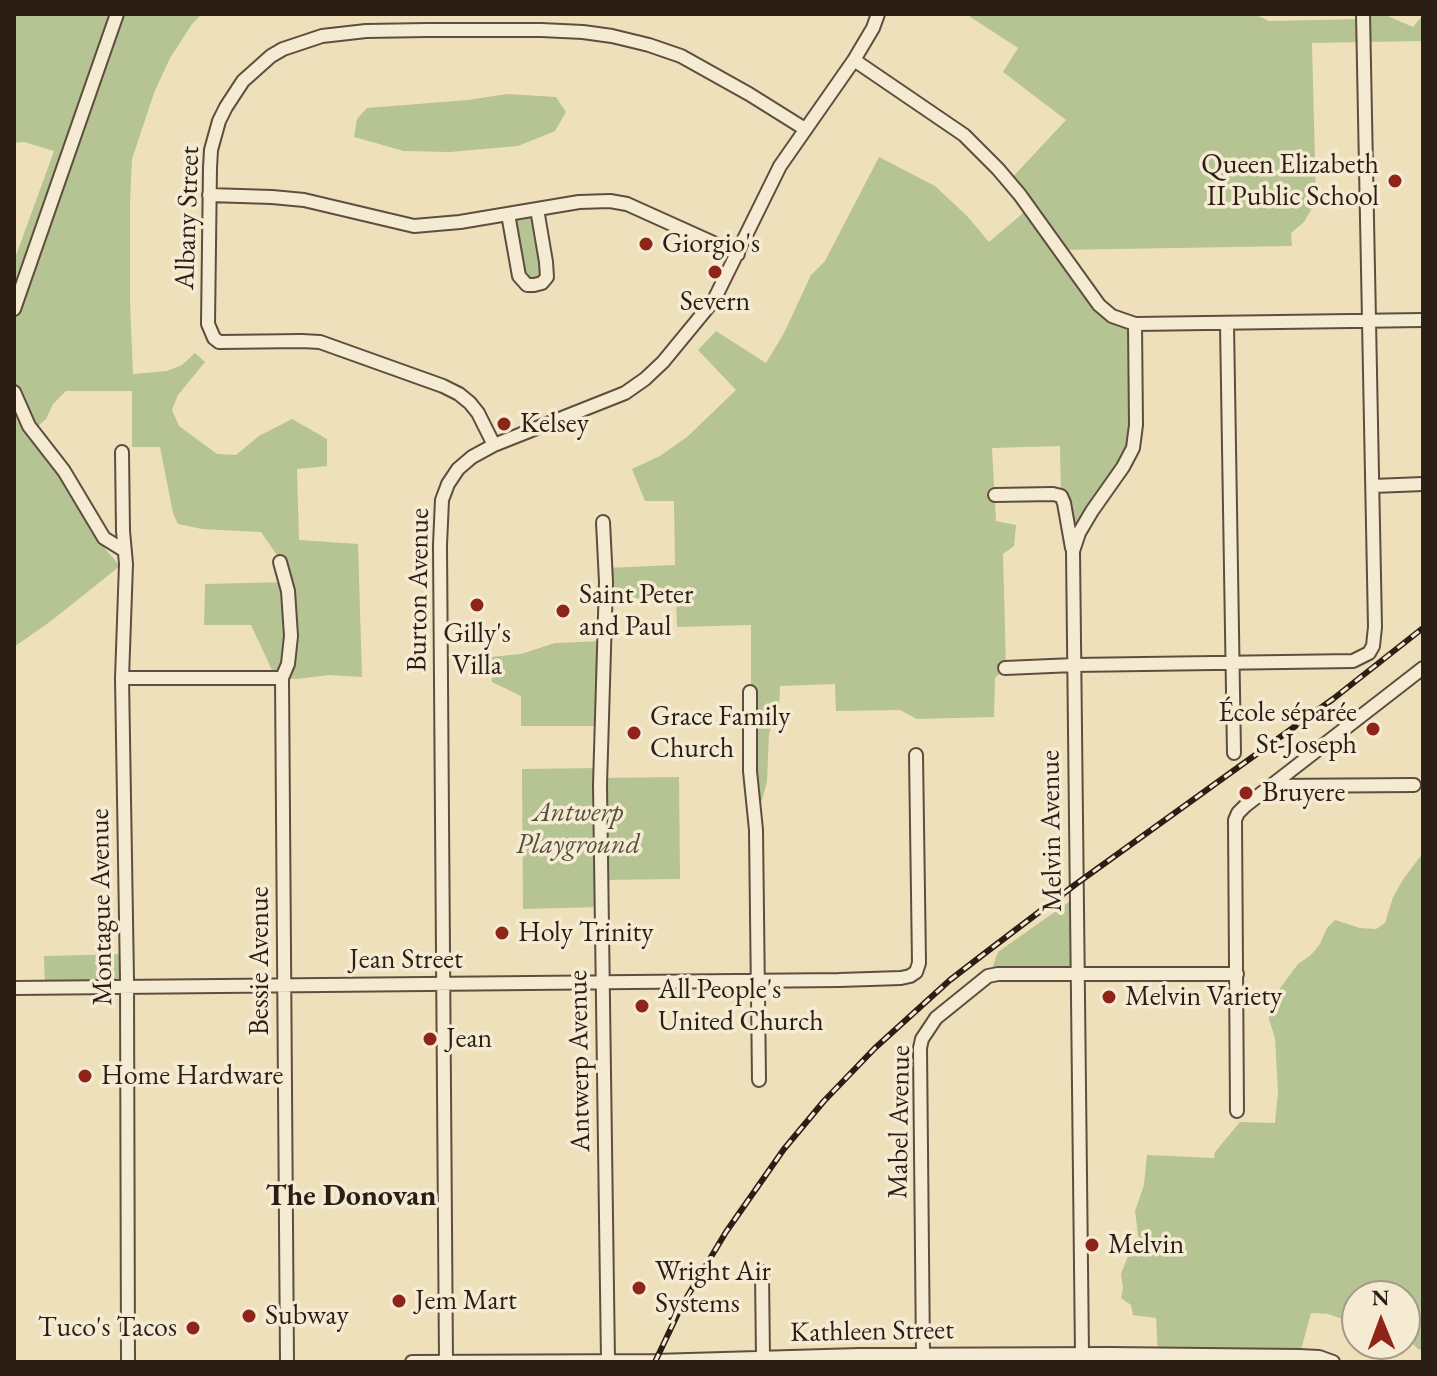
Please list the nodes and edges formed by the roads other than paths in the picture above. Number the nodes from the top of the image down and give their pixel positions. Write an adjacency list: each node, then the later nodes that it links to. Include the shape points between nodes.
1 (117, 14): 10 (street)
2 (878, 14): 4 (street, Burton Avenue)
3 (1363, 14): 11 (street)
4 (854, 60): 5 (street, Burton Avenue); 13 (street, via 964,135 1020,195 1099,305)
5 (805, 129): 6 (street, Albany Street, via 681,56 612,36 496,29 338,33 283,49 243,81 215,134); 9 (street, Burton Avenue, via 769,185)
6 (209, 195): 8 (street, via 304,200 414,226); 16 (street, Albany Street, via 208,324 214,338 320,342 443,386 470,403)
7 (537, 209): 8 (street); 8 (street, via 547,277 534,285 519,276); 9 (street, via 594,201 627,204)
8 (508, 214)
9 (738, 254): 16 (street, Burton Avenue, via 706,313 645,379 625,393)
10 (14, 309)
11 (1368, 320): 12 (street); 14 (street); 19 (street)
12 (1423, 320)
13 (1135, 324): 14 (street); 23 (street, Melvin Avenue, via 1133,448)
14 (1227, 324): 25 (street)
15 (14, 392): 22 (street, via 24,417 104,538)
16 (494, 445): 40 (street, Burton Avenue, via 458,469 442,500 440,518)
17 (122, 452): 22 (street, Montague Avenue)
18 (1423, 484): 19 (street)
19 (1373, 486): 25 (street, via 1375,627 1369,653 1353,661)
20 (995, 495): 23 (street, via 1061,496)
21 (603, 522): 39 (street, Antwerp Avenue)
22 (125, 551): 29 (street, Montague Avenue)
23 (1073, 551): 26 (street, Melvin Avenue)
24 (280, 562): 30 (street, Bessie Avenue, via 291,636)
25 (1233, 663): 26 (street); 32 (street)
26 (1074, 665): 27 (street); 36 (street, Melvin Avenue)
27 (1005, 668)
28 (1423, 668): 35 (street)
29 (122, 678): 30 (street); 43 (street, Montague Avenue)
30 (282, 678): 41 (street, Bessie Avenue)
31 (750, 692): 38 (street)
32 (1234, 753)
33 (916, 755): 38 (street, Jean Street, via 916,972 901,978)
34 (1414, 785): 35 (street)
35 (1271, 786): 37 (street, via 1235,820)
36 (1077, 974): 37 (street, Mabel Avenue); 47 (street, Melvin Avenue); 48 (street, Mabel Avenue, via 988,976 936,1018 922,1039)
37 (1237, 974): 45 (street)
38 (758, 980): 39 (street, Jean Street); 44 (street)
39 (603, 982): 40 (street, Jean Street); 54 (street, Antwerp Avenue)
40 (443, 984): 41 (street, Jean Street); 52 (street, Burton Avenue)
41 (285, 985): 43 (street, Jean Street); 56 (street, Bessie Avenue)
42 (14, 988): 43 (street, Jean Street)
43 (127, 988): 55 (street, Montague Avenue)
44 (759, 1080)
45 (1237, 1111)
46 (762, 1272): 50 (street)
47 (1082, 1354): 48 (street, Kathleen Street); 49 (street, Kathleen Street)
48 (923, 1355): 51 (street, Kathleen Street)
49 (1110, 1358): 58 (street, Kathleen Street, via 1299,1356)
50 (763, 1359): 51 (street, Kathleen Street); 54 (street, Kathleen Street)
51 (859, 1359)
52 (446, 1361): 53 (street, Kathleen Street); 57 (street, Kathleen Street)
53 (524, 1361): 54 (street, Kathleen Street)
54 (608, 1361)
55 (128, 1362)
56 (287, 1362)
57 (412, 1362)
58 (1333, 1362)

